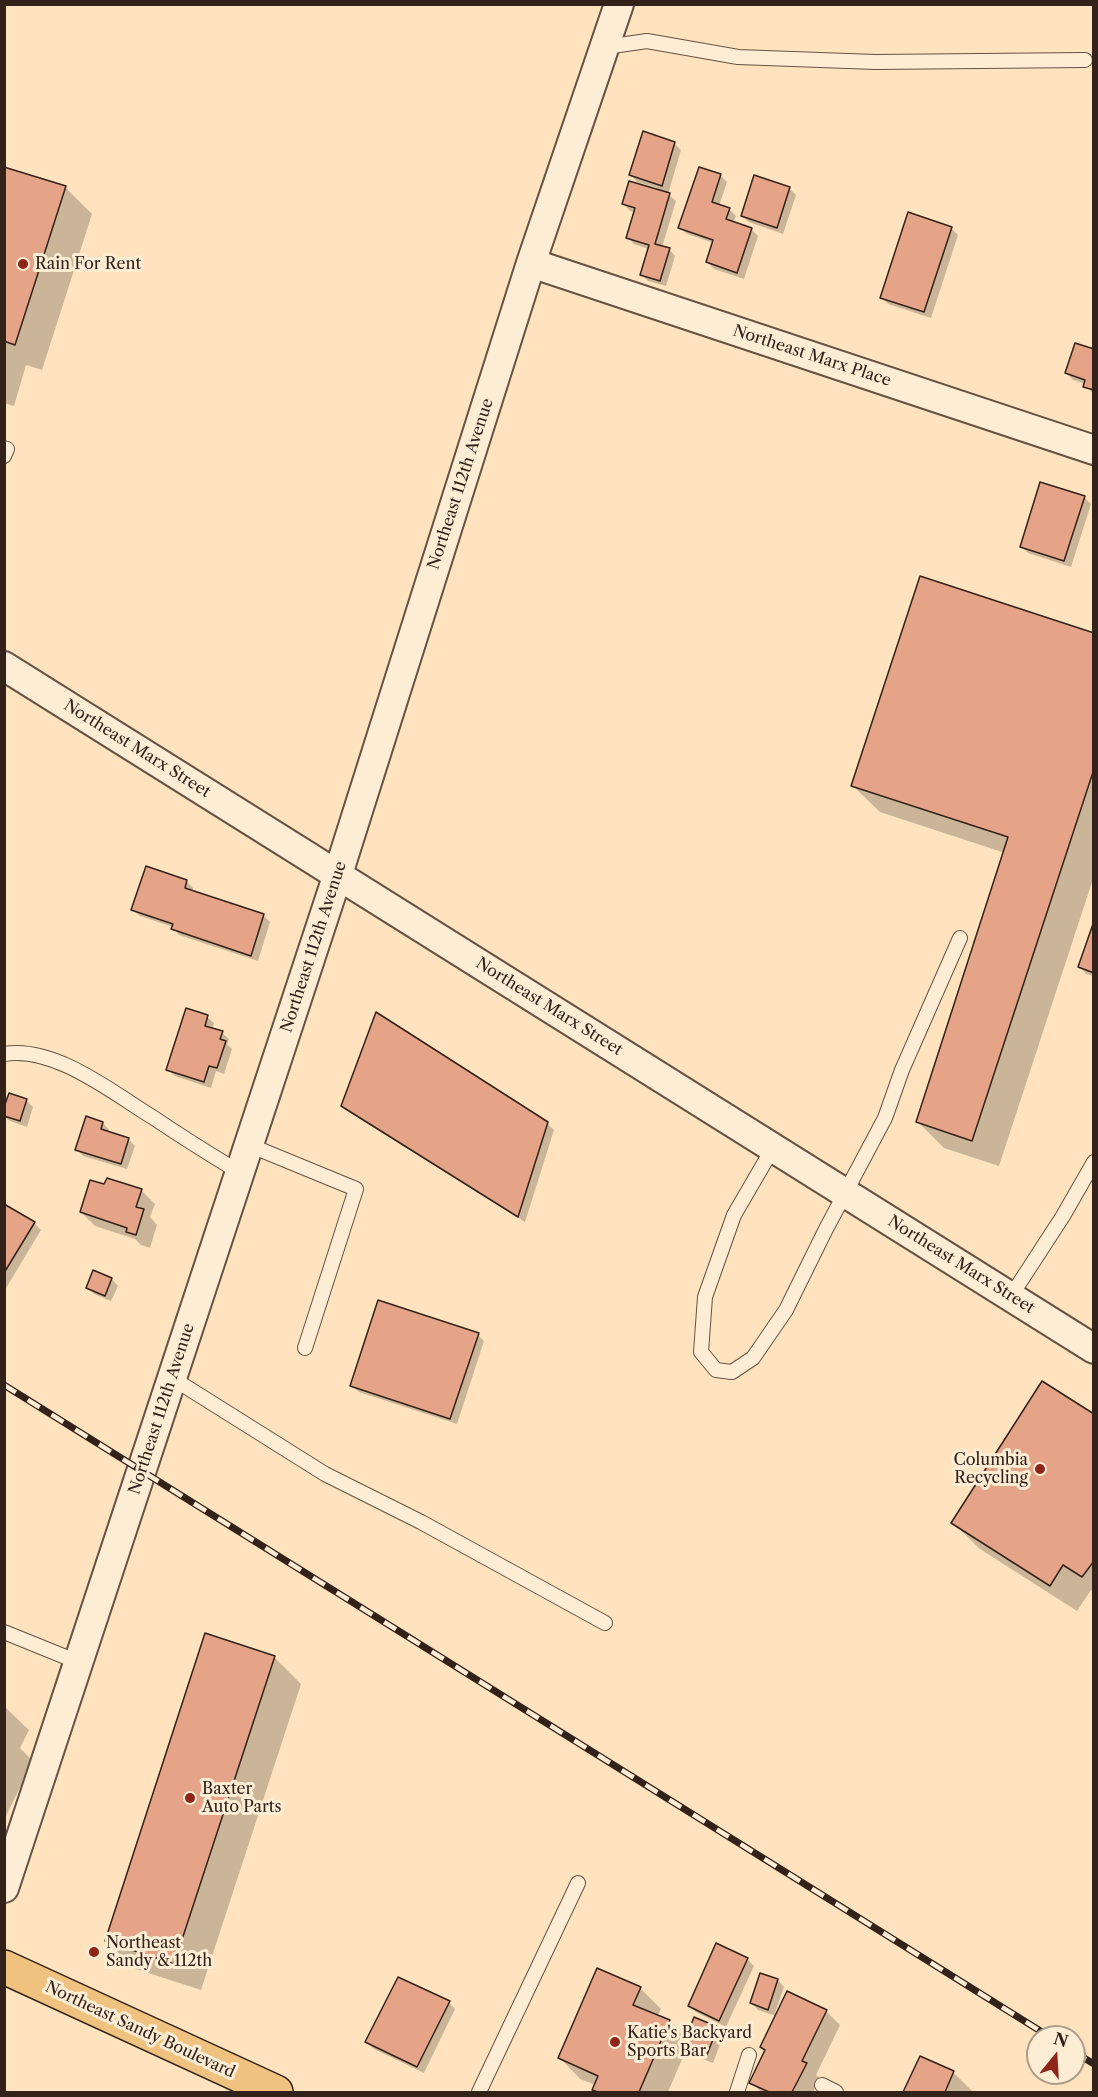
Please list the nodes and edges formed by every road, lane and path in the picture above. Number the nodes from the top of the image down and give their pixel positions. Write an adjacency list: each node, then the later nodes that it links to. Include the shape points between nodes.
1 (619, 4): 2 (street, Northeast 112th Avenue)
2 (605, 47): 3 (lane, via 647,41 738,57 875,62); 4 (street, Northeast 112th Avenue)
3 (1085, 60)
4 (531, 263): 6 (street, Northeast Marx Place); 9 (street, Northeast 112th Avenue)
5 (4, 448): 7 (lane)
6 (1094, 450)
7 (4, 456)
8 (4, 666): 9 (street, Northeast Marx Street)
9 (338, 874): 12 (street, Northeast 112th Avenue); 13 (street, Northeast Marx Street)
10 (960, 938): 16 (lane, via 885,1118)
11 (4, 1054): 15 (lane, via 30,1053 86,1076)
12 (249, 1145): 15 (street, Northeast 112th Avenue); 18 (lane, via 356,1189)
13 (773, 1148): 16 (street, Northeast Marx Street); 16 (lane, via 734,1215 705,1297 701,1352 716,1370 732,1372 753,1358 786,1310)
14 (1094, 1162): 17 (lane)
15 (240, 1172): 20 (street, Northeast 112th Avenue)
16 (846, 1193): 17 (street, Northeast Marx Street)
17 (1011, 1296): 19 (street, Northeast Marx Street)
18 (304, 1348)
19 (1094, 1349)
20 (172, 1378): 21 (lane, via 326,1474); 23 (street, Northeast 112th Avenue)
21 (605, 1623)
22 (4, 1632): 23 (lane)
23 (78, 1662): 25 (street, Northeast 112th Avenue)
24 (578, 1882): 30 (lane)
25 (4, 1888)
26 (4, 1967): 29 (main road, Northeast Sandy Boulevard)
27 (749, 2055): 31 (lane)
28 (822, 2085): 32 (lane)
29 (276, 2092)
30 (479, 2092)
31 (736, 2092)
32 (836, 2092)

